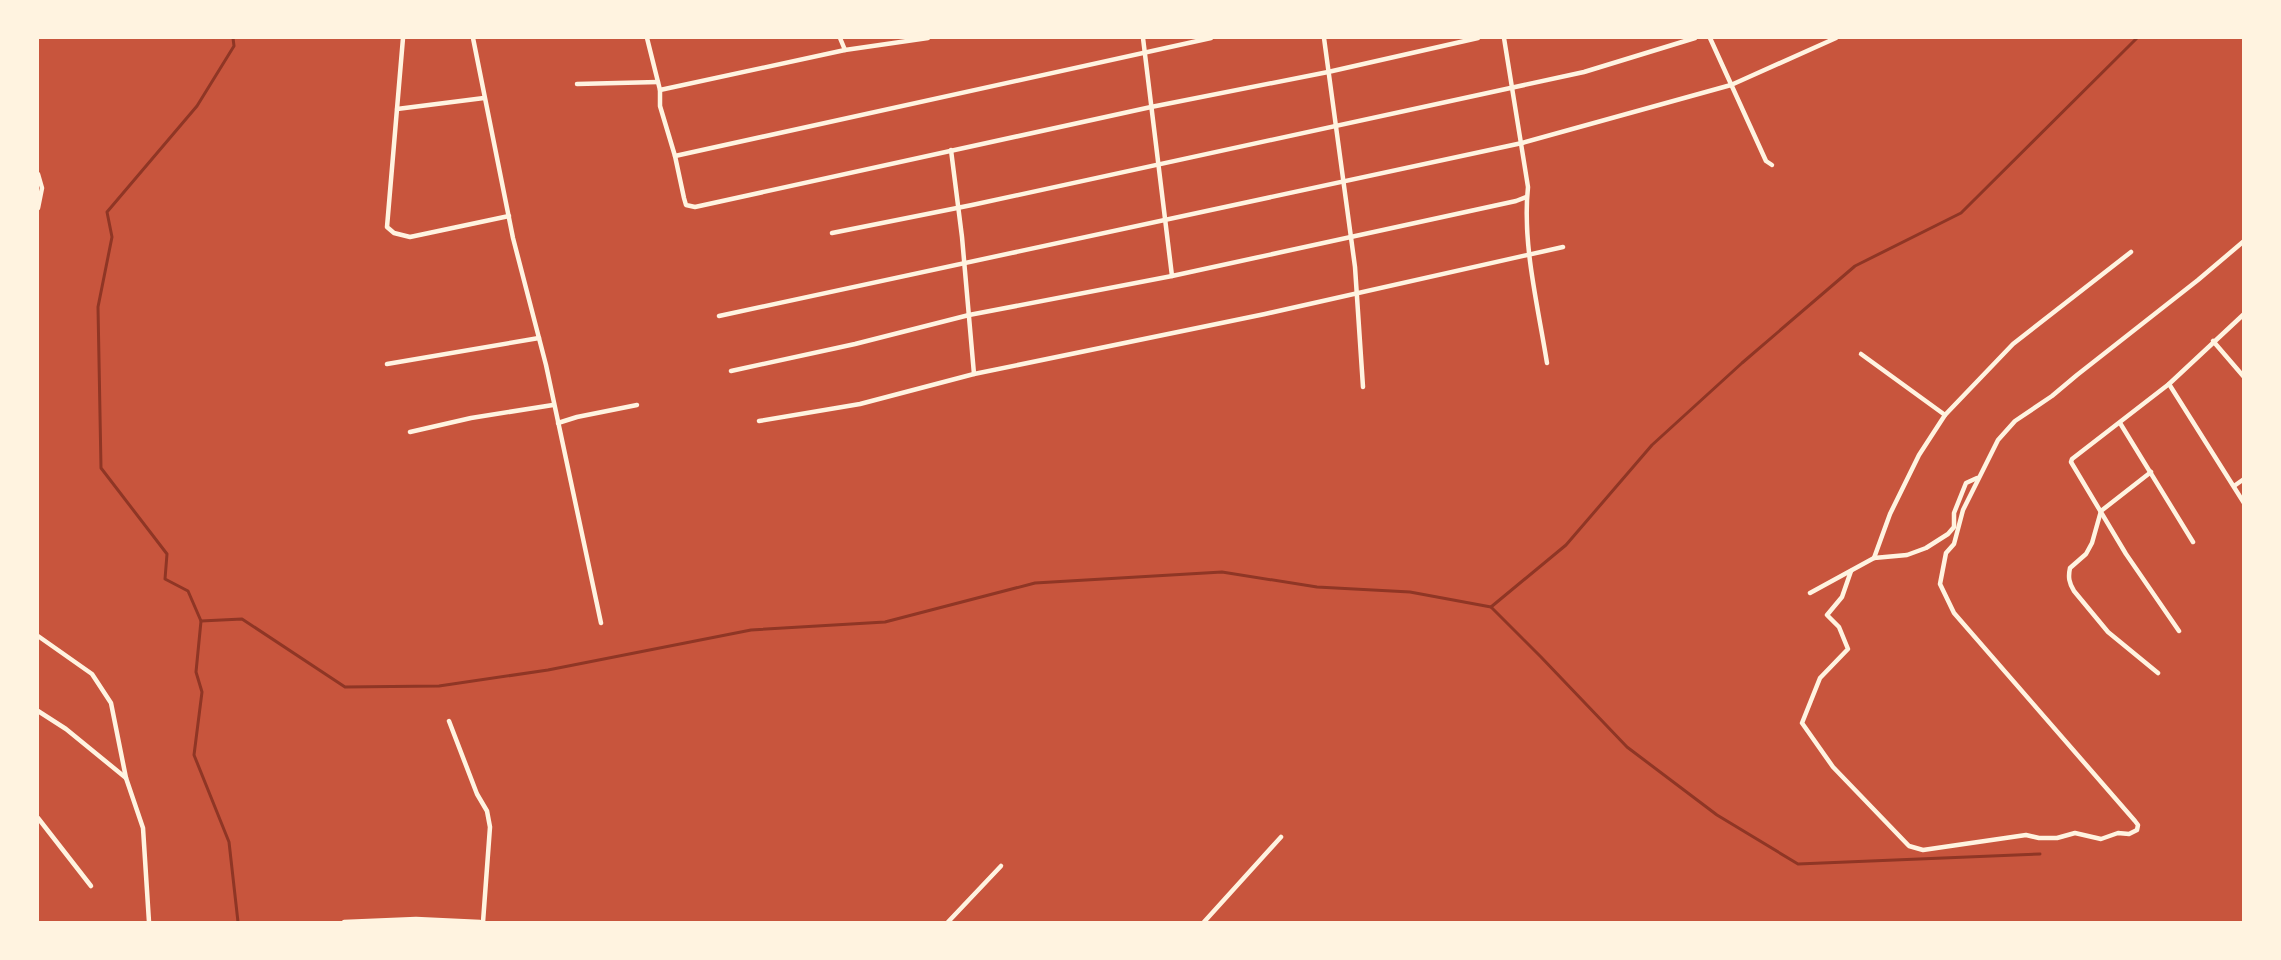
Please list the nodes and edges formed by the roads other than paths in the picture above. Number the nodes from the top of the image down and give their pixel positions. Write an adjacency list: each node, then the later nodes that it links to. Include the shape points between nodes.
1 (403, 38): 24 (street)
2 (473, 38): 22 (street)
3 (647, 38): 17 (street)
4 (840, 38): 14 (street)
5 (928, 38): 14 (street)
6 (1143, 38): 15 (street)
7 (1211, 38): 15 (street)
8 (1324, 38): 16 (street)
9 (1479, 38): 16 (street)
10 (1504, 38): 20 (street)
11 (1695, 38): 20 (street, via 1595,69)
12 (1710, 38): 19 (street)
13 (1836, 38): 19 (street)
14 (845, 50): 21 (street)
15 (1145, 52): 23 (street); 28 (street)
16 (1328, 72): 23 (street); 25 (street)
17 (658, 82): 18 (street); 21 (street)
18 (577, 84)
19 (1731, 85): 26 (street); 30 (street, via 1766,160)
20 (1514, 87): 25 (street); 26 (street)
21 (660, 90): 28 (street, via 660,106)
22 (484, 98): 24 (street); 36 (street)
23 (1150, 107): 27 (street); 29 (street)
24 (397, 109): 36 (street, via 387,227 410,237)
25 (1336, 126): 29 (street); 32 (street)
26 (1522, 143): 32 (street); 33 (street)
27 (951, 150): 28 (street, via 695,207 686,205); 34 (street)
28 (675, 156)
29 (1158, 164): 34 (street); 37 (street)
30 (1772, 165)
31 (38, 174): 35 (street, via 42,188)
32 (1344, 181): 37 (street); 39 (street)
33 (1526, 197): 39 (street); 43 (street)
34 (958, 206): 38 (street); 44 (street)
35 (38, 208)
36 (509, 216): 50 (street)
37 (1167, 220): 44 (street); 45 (street)
38 (831, 233)
39 (1351, 237): 45 (street); 46 (street)
40 (2244, 241): 68 (street, via 2052,396 2015,421 1998,440)
41 (1563, 247): 43 (street)
42 (2131, 252): 62 (street, via 2013,344)
43 (1530, 255): 46 (street); 53 (street)
44 (965, 263): 48 (street); 49 (street)
45 (1172, 276): 48 (street)
46 (1358, 294): 56 (street); 59 (street)
47 (2244, 314): 51 (street)
48 (969, 315): 55 (street); 56 (street)
49 (719, 316)
50 (539, 338): 54 (street); 60 (street)
51 (2213, 341): 57 (street); 58 (street)
52 (1861, 354): 62 (street)
53 (1547, 363)
54 (387, 364)
55 (731, 371)
56 (975, 374): 63 (street, via 860,404)
57 (2244, 377)
58 (2169, 384): 65 (street); 70 (street)
59 (1363, 387)
60 (553, 405): 64 (street); 66 (street)
61 (637, 405): 64 (street)
62 (1945, 415): 74 (street, via 1908,476)
63 (759, 421)
64 (558, 423): 77 (street)
65 (2120, 423): 67 (street); 72 (street, via 2072,461)
66 (410, 432)
67 (2151, 472): 72 (street); 73 (street)
68 (1977, 478): 74 (street, via 1966,483 1954,513 1954,527 1948,534 1913,553); 75 (street, via 1954,544 1946,553 1940,584 1948,603 2135,821 2137,830 2101,839 2076,833 2057,838 2026,835 1923,850 1909,846 1833,767 1802,723 1820,678 1848,649 1839,627 1827,615 1842,597)
69 (2244, 479): 70 (street)
70 (2234, 486): 71 (street)
71 (2244, 503)
72 (2101, 511): 78 (street); 80 (street, via 2092,543 2070,568 2070,585 2108,632)
73 (2193, 542)
74 (1874, 558): 75 (street)
75 (1851, 571): 76 (street)
76 (1810, 593)
77 (602, 623)
78 (2179, 631)
79 (38, 636): 83 (street, via 92,675 105,692 111,703)
80 (2158, 673)
81 (38, 711): 83 (street)
82 (448, 721): 90 (street, via 487,811 490,827)
83 (126, 778): 88 (street, via 143,828)
84 (38, 818): 87 (street)
85 (1281, 837): 92 (street)
86 (1001, 866): 91 (street)
87 (91, 886)
88 (149, 922)
89 (344, 922): 90 (street)
90 (481, 922)
91 (948, 922)
92 (1204, 922)

